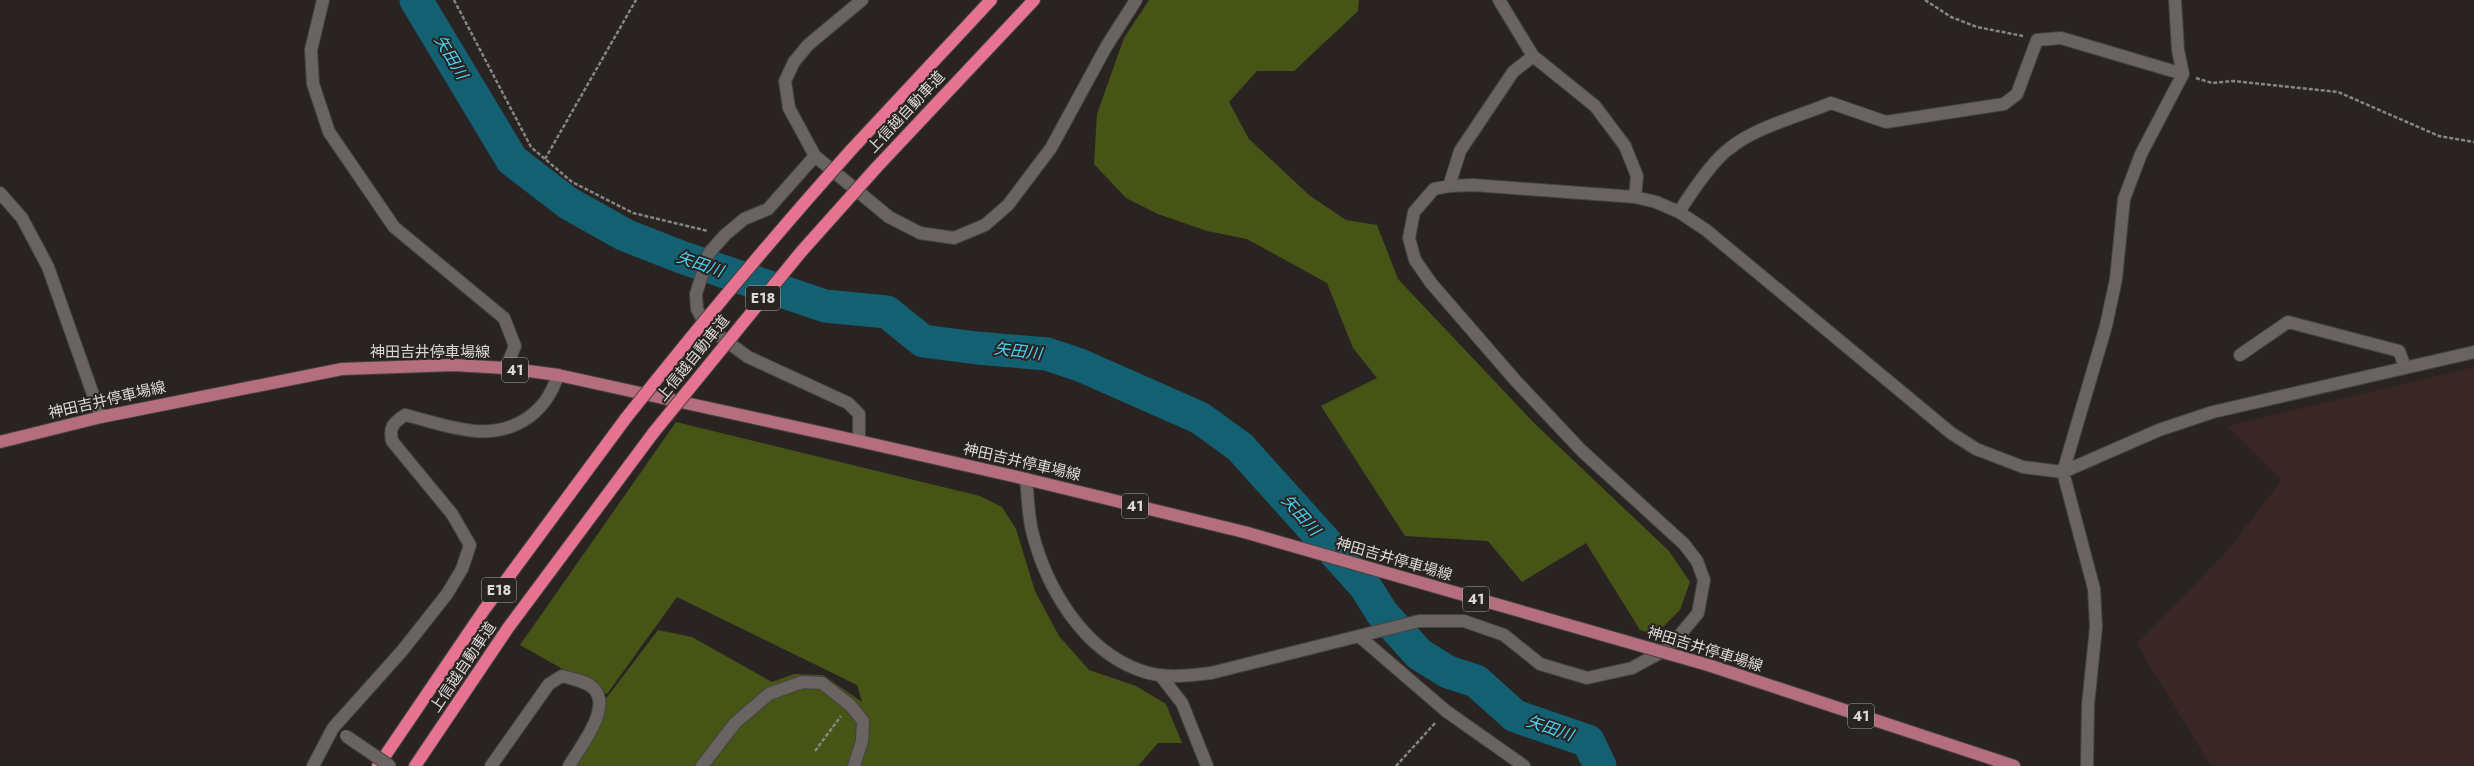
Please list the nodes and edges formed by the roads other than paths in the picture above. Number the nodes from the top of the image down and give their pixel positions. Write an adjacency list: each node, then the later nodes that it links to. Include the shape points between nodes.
1 (323, 0): 18 (street, via 311,50 312,84 329,132 394,227 504,318 515,346)
2 (862, 0): 10 (street, via 808,45 794,62 785,81 789,108)
3 (991, 0): 29 (highway, 上信越自動車道 / E18, bridge, via 852,149 699,326 626,418 484,610)
4 (1034, 0): 31 (highway, 上信越自動車道 / E18, bridge, via 876,168 796,258 654,432 508,628)
5 (1136, 0): 10 (street, via 1106,47 1051,148 1008,205 984,225 954,238 920,233 889,217)
6 (1499, 0): 8 (street)
7 (2175, 0): 9 (street, via 2178,50)
8 (1533, 56): 11 (street, via 1513,72 1460,151); 13 (street, via 1595,106 1625,146 1637,176)
9 (2183, 74): 14 (street, via 2061,38 2037,40 2017,94 2004,104 1886,122 1831,103 1747,137 1729,148 1692,191); 23 (street, via 2141,154 2124,199 2116,278 2106,326)
10 (815, 156): 21 (street, via 768,209 744,220 725,235 709,253 696,294 697,309 706,326 748,357 848,403 859,414)
11 (1449, 186): 13 (street, via 1473,185); 25 (street, via 1434,190 1414,212 1409,238 1415,260 1431,283 1515,380 1582,451 1684,544 1697,561 1704,580 1698,613 1669,648 1632,668 1587,678 1540,664 1504,635 1464,621 1419,621)
12 (0, 193): 20 (street, via 22,218 48,267)
13 (1635, 197): 14 (street, via 1656,202)
14 (1679, 212): 23 (street, via 1706,230 1951,433 1976,450 2022,467)
15 (2474, 352): 17 (street)
16 (2240, 355): 17 (street, via 2288,322 2399,351)
17 (2405, 367): 23 (street, via 2212,412 2159,430)
18 (506, 368): 19 (main road, 神田吉井停車場線 / 41); 20 (main road, 神田吉井停車場線 / 41, via 453,365 342,369)
19 (558, 375): 21 (main road, 神田吉井停車場線 / 41); 27 (street, via 551,394 538,410 517,426 476,432 405,415 394,422 390,431 392,441 452,514 470,545 462,569 447,594 402,650)
20 (101, 416): 22 (main road, 神田吉井停車場線 / 41)
21 (859, 441): 24 (main road, 神田吉井停車場線 / 41)
22 (0, 442)
23 (2063, 472): 39 (street, via 2094,589 2096,607 2088,706)
24 (1026, 479): 26 (street, via 1032,530 1054,590 1069,614 1086,634 1120,662 1140,671); 38 (main road, 神田吉井停車場線 / 41, bridge, via 1244,532 1708,665)
25 (1360, 637): 26 (street, via 1211,673 1188,676); 37 (street, via 1446,710)
26 (1160, 675): 36 (street, via 1182,703)
27 (333, 728): 28 (street); 30 (street, bridge)
28 (313, 766)
29 (378, 766)
30 (390, 766)
31 (415, 766)
32 (491, 766): 33 (street, via 549,684 562,676 594,688 600,700 600,712)
33 (569, 766)
34 (702, 766): 35 (street, via 735,723 769,694 802,682 822,683 850,705 862,721 862,741)
35 (854, 766)
36 (1207, 766)
37 (1524, 766)
38 (2014, 766)
39 (2087, 766)

